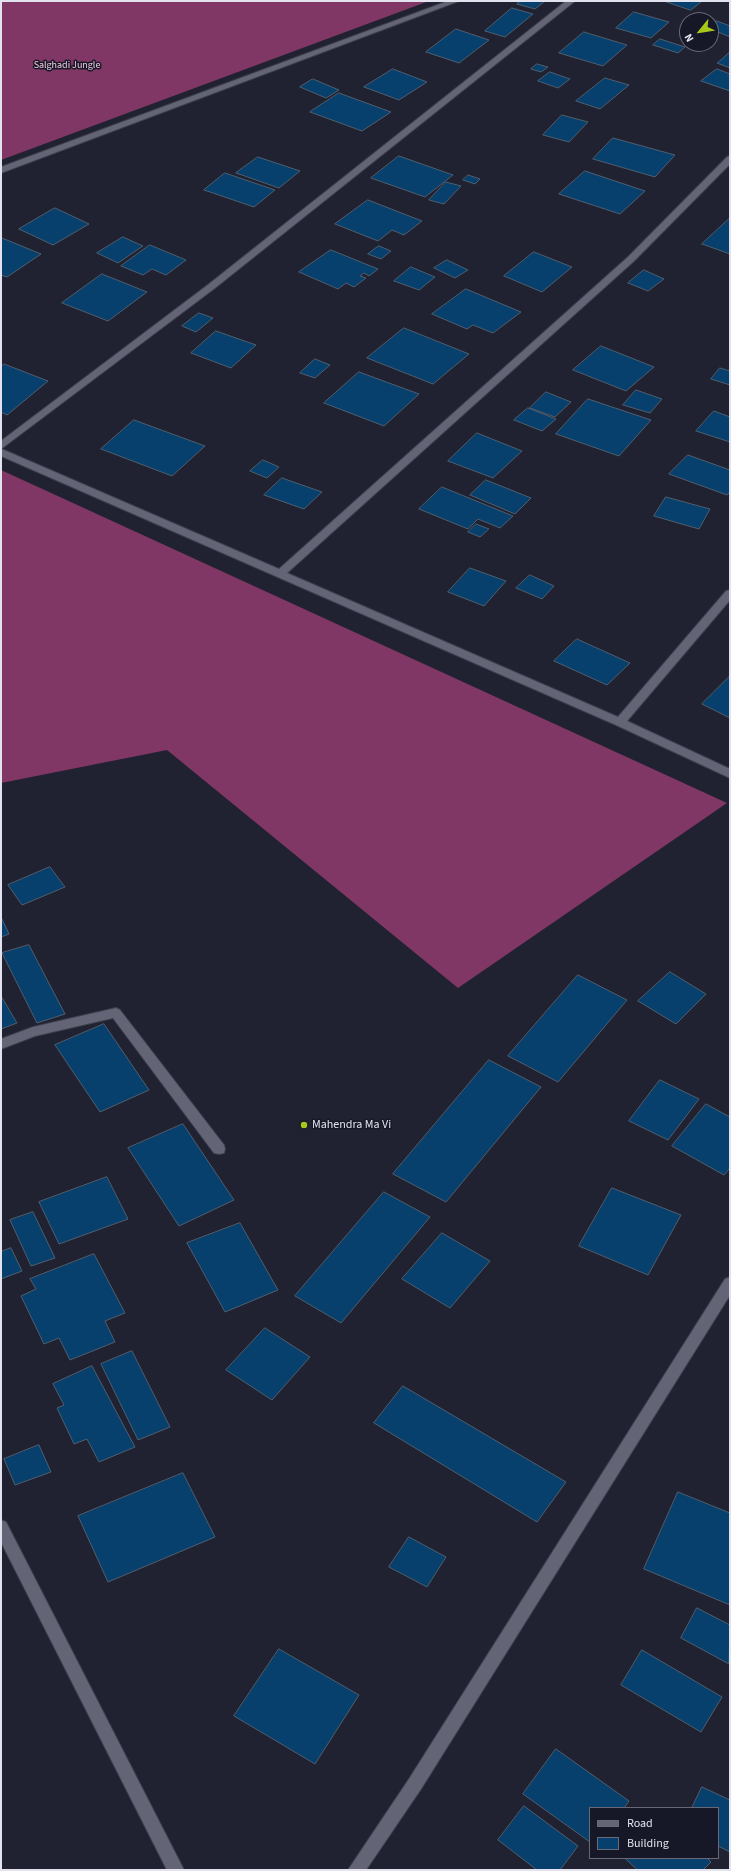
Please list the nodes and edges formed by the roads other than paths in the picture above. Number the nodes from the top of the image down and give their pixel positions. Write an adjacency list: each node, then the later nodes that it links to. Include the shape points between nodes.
1 (454, 1): 4 (street)
2 (571, 1): 5 (street, via 212,286)
3 (730, 159): 7 (street, via 631,259)
4 (1, 170)
5 (1, 446)
6 (1, 452): 7 (street)
7 (280, 574): 9 (street)
8 (730, 593): 9 (street)
9 (620, 722): 10 (street)
10 (730, 774)
11 (1, 1044): 12 (street, via 33,1032 116,1013)
12 (219, 1149)
13 (730, 1282): 16 (street, via 415,1784)
14 (1, 1527): 15 (street)
15 (176, 1870)
16 (356, 1870)

